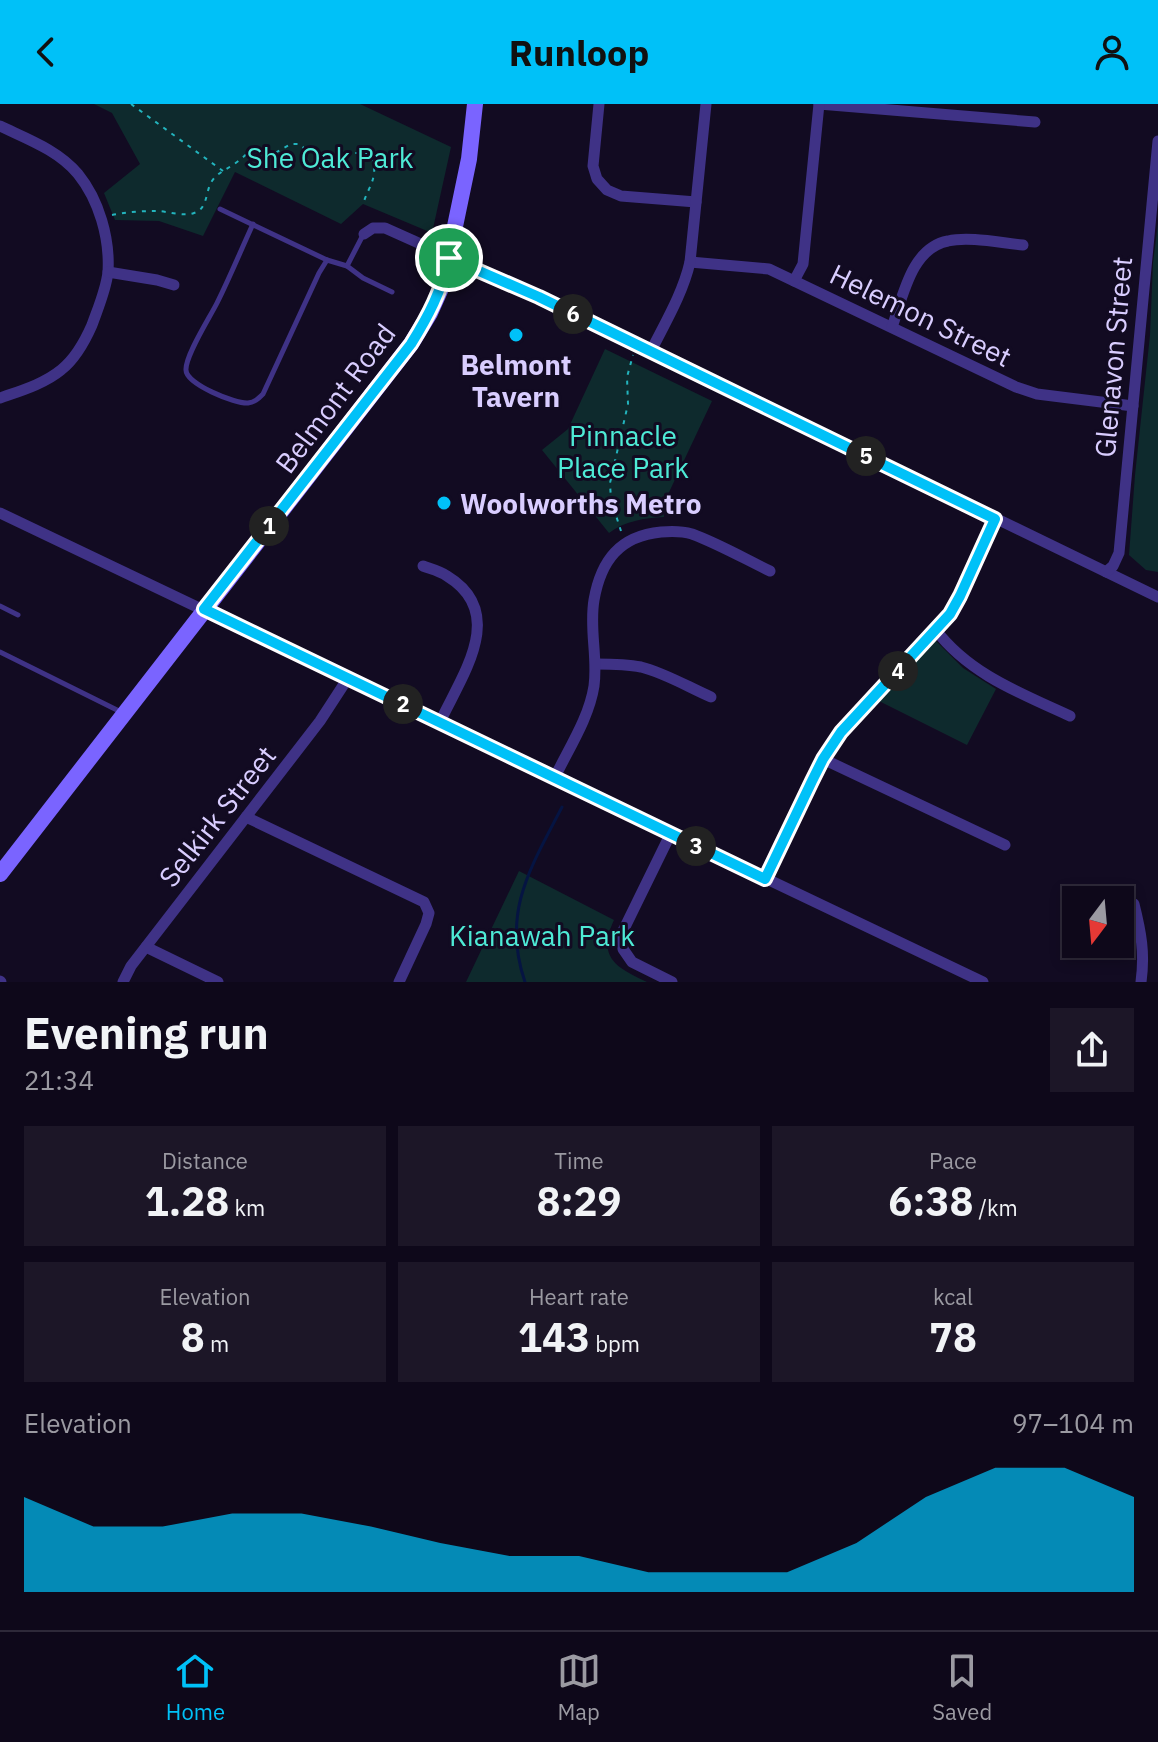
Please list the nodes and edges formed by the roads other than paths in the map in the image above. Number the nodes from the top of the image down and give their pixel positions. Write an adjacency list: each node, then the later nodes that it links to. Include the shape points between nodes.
1 (475, 104): 13 (main road, Belmont Road)
2 (599, 104): 8 (street, via 593,166 607,190 621,196)
3 (706, 104): 8 (street)
4 (819, 104): 5 (street); 18 (street, via 803,264)
5 (1035, 122)
6 (0, 126): 17 (street, via 38,144 76,172 101,219)
7 (1158, 141): 24 (street, Glenavon Street)
8 (696, 202): 15 (street)
9 (220, 209): 10 (lane)
10 (253, 224): 14 (lane); 14 (lane, via 189,357 185,369 196,383 234,401 257,401)
11 (364, 234): 13 (street, via 385,228); 16 (lane)
12 (1023, 245): 21 (street, via 966,240 929,248 911,275)
13 (449, 258): 22 (street); 32 (main road, Belmont Road, via 443,284 411,344)
14 (327, 260): 16 (lane)
15 (690, 262): 18 (street, Helemon Street, via 769,269); 22 (street)
16 (347, 266): 20 (lane)
17 (108, 272): 19 (street); 23 (street, via 99,306 75,356 61,371)
18 (794, 281): 21 (street, Helemon Street)
19 (174, 285)
20 (392, 292)
21 (892, 327): 24 (street, Helemon Street, via 1037,394)
22 (651, 351): 26 (street)
23 (0, 398)
24 (1133, 406): 29 (street, Glenavon Street, via 1119,553)
25 (0, 513): 32 (street)
26 (995, 519): 29 (street); 34 (street, via 960,596)
27 (423, 566): 41 (street, via 463,588 479,626 476,646)
28 (770, 571): 36 (street, via 690,534 636,537 609,559 600,576 594,602)
29 (1106, 572): 30 (street)
30 (1158, 597)
31 (0, 606): 33 (lane)
32 (204, 609): 37 (street); 39 (main road, Belmont Road)
33 (18, 615)
34 (935, 629): 40 (street, via 967,663 990,678); 42 (street)
35 (0, 652): 39 (lane)
36 (596, 664): 38 (street, via 641,667); 43 (street, via 588,709)
37 (348, 678): 41 (street); 44 (street, Selkirk Street)
38 (711, 697)
39 (124, 713): 47 (main road, Belmont Road)
40 (1070, 716)
41 (440, 722): 43 (street)
42 (823, 759): 46 (street); 48 (street)
43 (555, 777): 45 (street)
44 (246, 817): 50 (street, Selkirk Street); 53 (street, via 424,902 426,924)
45 (671, 833): 48 (street); 54 (street, via 622,933 623,949 632,962)
46 (1005, 845)
47 (0, 874)
48 (765, 879): 55 (street)
49 (1134, 904): 56 (street, via 1144,957)
50 (146, 947): 51 (street, Selkirk Street); 52 (street)
51 (123, 982)
52 (218, 982)
53 (399, 982)
54 (672, 982)
55 (983, 982)
56 (1141, 982)

